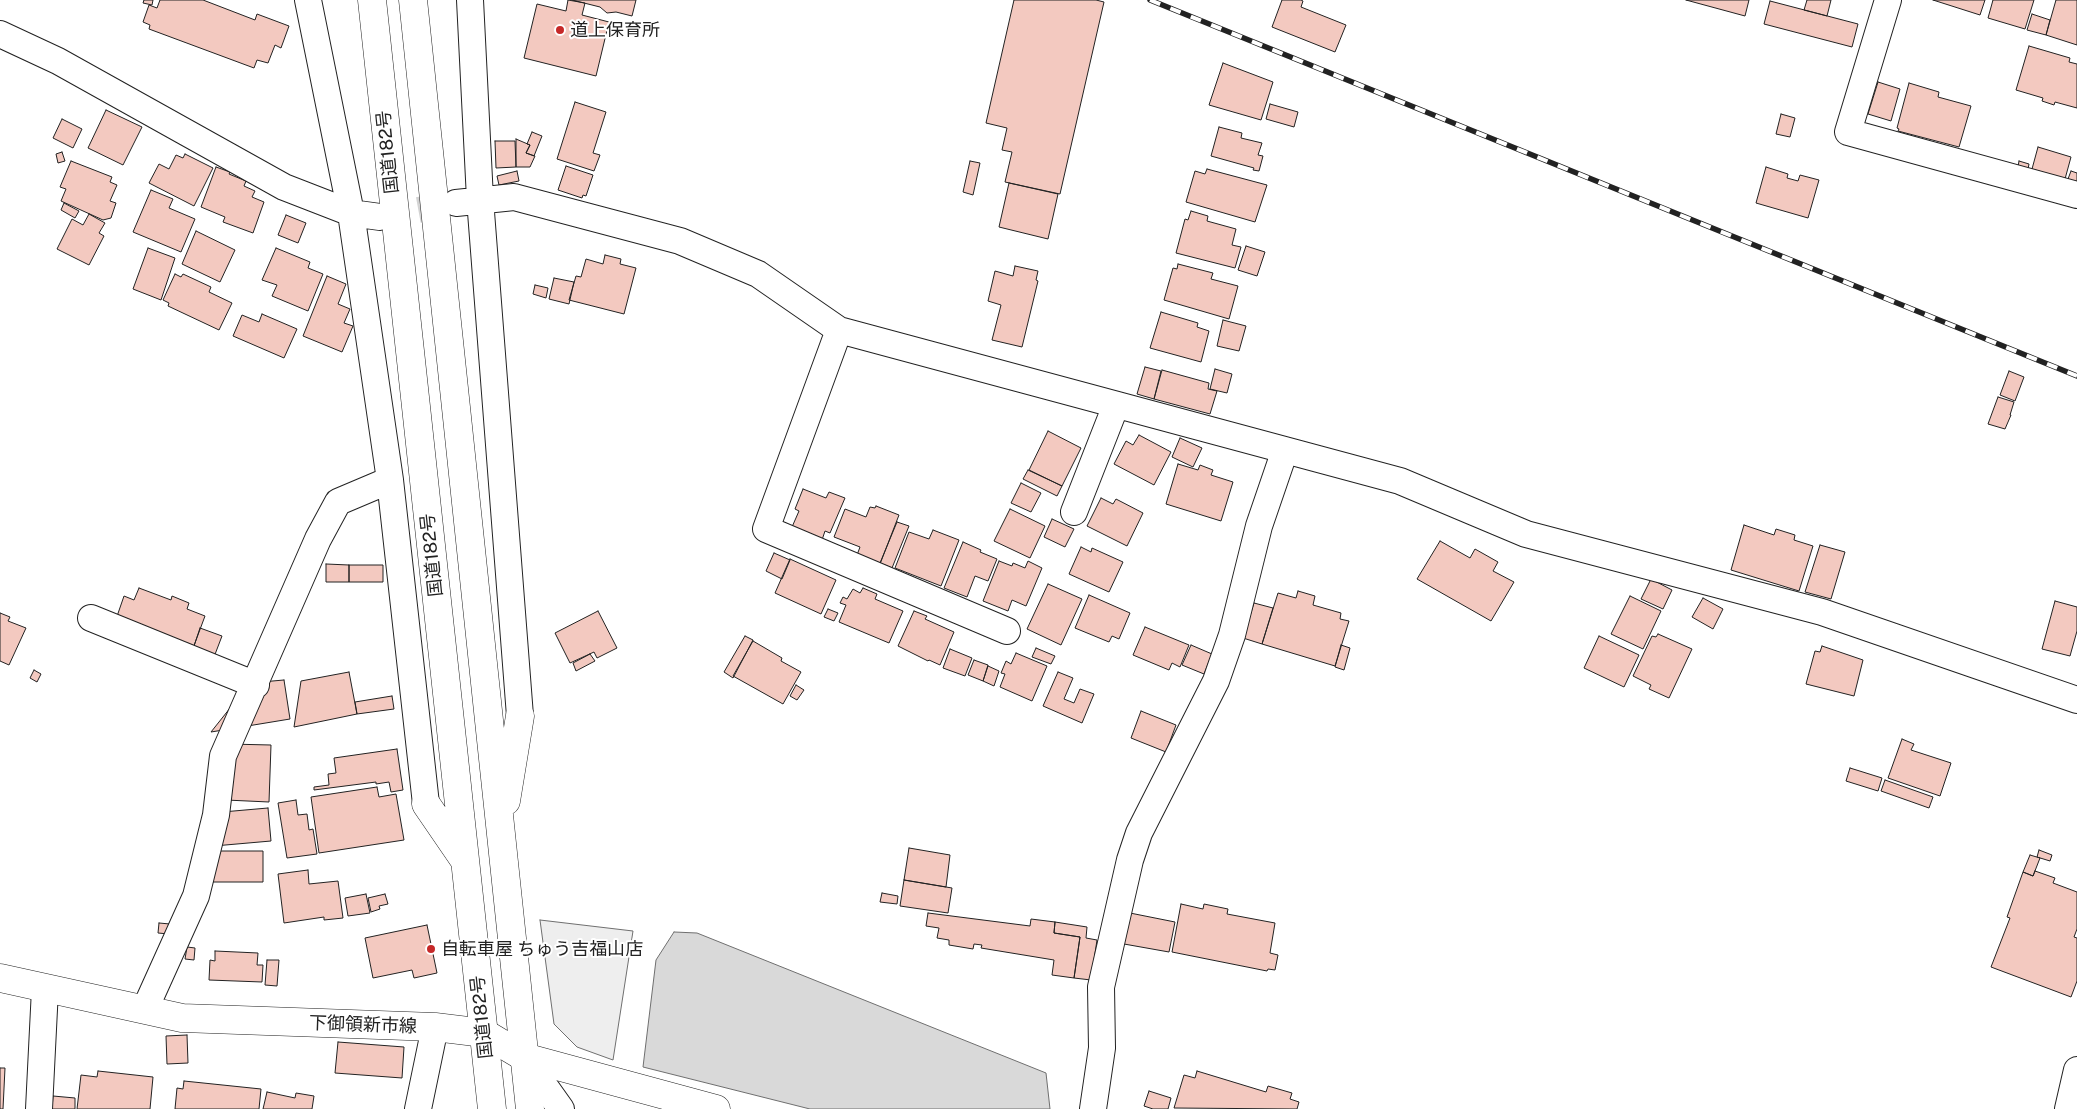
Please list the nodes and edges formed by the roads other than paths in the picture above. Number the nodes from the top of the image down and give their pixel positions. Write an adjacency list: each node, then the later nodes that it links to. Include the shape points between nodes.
1 (308, 0): 9 (street)
2 (372, 0): 23 (main road, 国道182号)
3 (413, 0): 22 (main road)
4 (470, 0): 8 (street)
5 (1888, 0): 7 (street, via 1848,132)
6 (0, 34): 9 (street, via 58,61 284,187)
7 (2077, 195)
8 (468, 201): 11 (street, via 514,197 680,241 758,274); 20 (street)
9 (350, 213): 10 (street); 14 (street)
10 (380, 217)
11 (839, 330): 12 (street); 17 (street, via 766,529)
12 (1116, 405): 13 (street); 15 (street)
13 (1285, 450): 19 (street, via 1400,480 1526,534 1822,612); 37 (street, via 1259,526 1232,635 1216,680 1139,833 1130,860 1101,987 1102,1048)
14 (390, 480): 18 (street, via 338,502 318,539); 21 (street)
15 (1074, 512)
16 (91, 618): 18 (street)
17 (1007, 631)
18 (256, 685): 26 (street, via 223,756 216,815 196,896)
19 (2077, 700)
20 (520, 716): 22 (main road)
21 (426, 804): 23 (main road)
22 (500, 836): 29 (main road)
23 (465, 862): 28 (main road, 国道182号)
24 (0, 978): 25 (main road, 下御領新市線)
25 (45, 989): 26 (main road, 下御領新市線); 31 (street)
26 (145, 1009): 27 (main road, 下御領新市線, via 182,1018)
27 (435, 1027): 28 (main road, 下御領新市線); 32 (street)
28 (484, 1033): 29 (main road, 下御領新市線); 33 (main road, 国道182号)
29 (524, 1057): 34 (main road); 35 (street); 36 (main road, 下御領新市線)
30 (2077, 1070): 38 (street)
31 (39, 1109)
32 (418, 1109)
33 (492, 1109)
34 (530, 1109)
35 (561, 1109)
36 (716, 1109)
37 (1093, 1109)
38 (2068, 1109)

